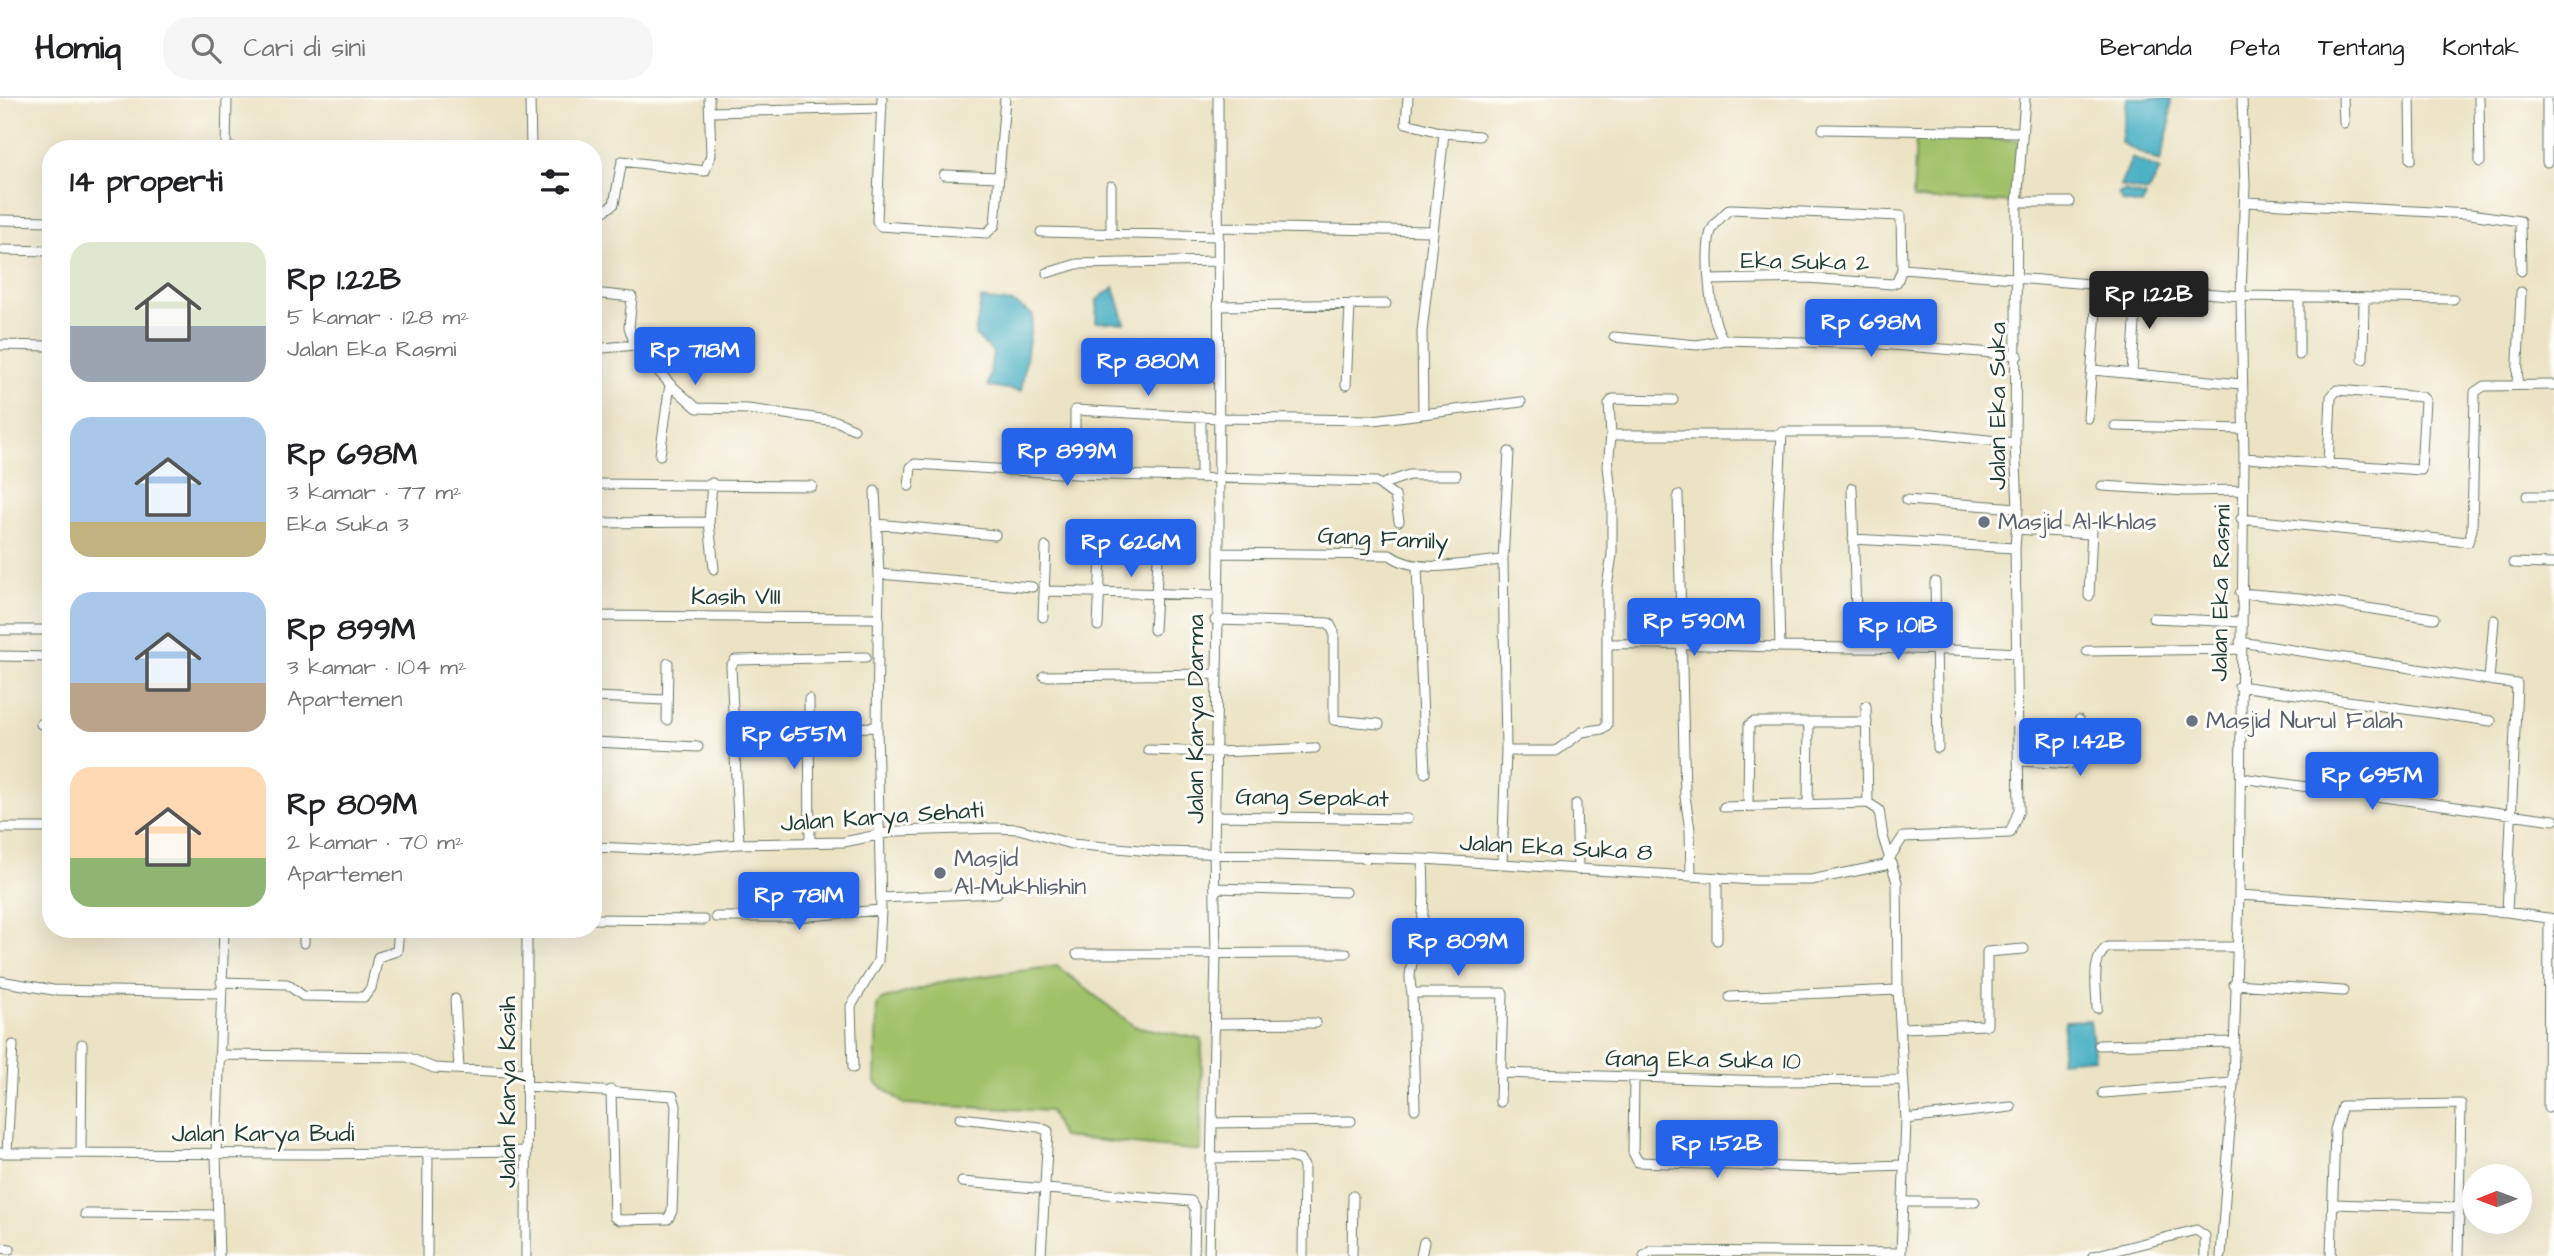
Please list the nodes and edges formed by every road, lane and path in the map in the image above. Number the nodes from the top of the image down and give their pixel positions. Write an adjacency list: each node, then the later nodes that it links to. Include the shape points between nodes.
1 (227, 98): 20 (street)
2 (530, 98): 21 (street)
3 (709, 98): 14 (street)
4 (1005, 98): 26 (street)
5 (1218, 98): 36 (street, Jalan Karya Darma)
6 (1408, 98): 18 (street, via 1406,124)
7 (2025, 98): 17 (street, Jalan Eka Suka)
8 (2242, 98): 30 (street, Jalan Eka Rasmi)
9 (2343, 98): 15 (street)
10 (2410, 98): 22 (street)
11 (2479, 98): 23 (street)
12 (2547, 98): 24 (street)
13 (882, 103): 14 (street); 26 (street, via 880,226 993,231)
14 (710, 112): 31 (street, via 711,155 705,171 622,161 614,204)
15 (2344, 123)
16 (1823, 129): 17 (street)
17 (2020, 132): 28 (street, Jalan Eka Suka)
18 (1444, 133): 19 (street); 34 (street)
19 (1479, 136)
20 (226, 140)
21 (531, 140)
22 (2411, 159)
23 (2480, 162)
24 (2547, 162)
25 (944, 175): 26 (street)
26 (999, 177)
27 (1111, 186): 37 (street)
28 (2017, 202): 29 (street); 44 (street, Jalan Eka Suka)
29 (2070, 202)
30 (2245, 202): 42 (street, via 2517,220 2521,223); 50 (street, Jalan Eka Rasmi)
31 (602, 211)
32 (0, 220): 33 (street)
33 (42, 221)
34 (1433, 231): 36 (street); 77 (street, via 1422,332)
35 (1041, 232): 37 (street)
36 (1218, 232): 37 (street); 40 (street, Jalan Karya Darma)
37 (1111, 233)
38 (3, 250): 39 (street)
39 (42, 251)
40 (1217, 261): 43 (street, via 1077,264); 55 (street, Jalan Karya Darma)
41 (1902, 269): 44 (street, Eka Suka 2); 45 (street, Eka Suka 2, via 1892,284 1807,278); 45 (street, via 1900,216 1733,209 1711,231)
42 (2521, 271)
43 (1047, 272)
44 (2017, 278): 46 (street, Eka Suka 2); 65 (street, Jalan Eka Suka)
45 (1709, 280): 58 (street, via 1717,332)
46 (2098, 284): 47 (street, Eka Suka 2); 68 (street)
47 (2137, 288): 50 (street, Eka Suka 2); 69 (street)
48 (2521, 292): 73 (street)
49 (602, 294): 60 (street, via 632,297 629,327)
50 (2241, 296): 51 (street, Eka Suka 2); 71 (street, Jalan Eka Rasmi)
51 (2299, 298): 53 (street, Eka Suka 2); 66 (street)
52 (2453, 299): 53 (street, Eka Suka 2)
53 (2364, 300): 67 (street)
54 (1386, 304): 56 (street)
55 (1218, 306): 56 (street); 64 (street, Jalan Karya Darma)
56 (1350, 306): 72 (street)
57 (1614, 337): 58 (street, via 1697,345)
58 (1725, 340): 65 (street, via 1880,344)
59 (0, 345): 61 (street)
60 (635, 345): 62 (street); 70 (street)
61 (42, 346)
62 (602, 348)
63 (1126, 348): 64 (street)
64 (1219, 351): 79 (street, Jalan Karya Darma)
65 (2018, 355): 86 (street, Jalan Eka Suka)
66 (2299, 355)
67 (2363, 359)
68 (2093, 370): 69 (street); 80 (street)
69 (2132, 373): 71 (street)
70 (670, 384): 82 (street, via 697,408 748,409 836,421); 88 (street)
71 (2241, 384): 83 (street, Jalan Eka Rasmi)
72 (1346, 385)
73 (2517, 385): 74 (street); 109 (street, via 2484,386 2475,392 2468,542)
74 (2554, 385)
75 (1673, 400): 84 (street, via 1613,400 1609,404)
76 (1521, 402): 77 (street)
77 (1423, 412): 79 (street, via 1373,420)
78 (1201, 416): 79 (street); 91 (street, via 1075,410); 93 (street)
79 (1218, 418): 94 (street, Jalan Karya Darma)
80 (2088, 418)
81 (2115, 426): 83 (street)
82 (855, 429)
83 (2243, 429): 89 (street, Jalan Eka Rasmi)
84 (1611, 435): 85 (street); 149 (street)
85 (1780, 435): 86 (street, via 1784,431 1914,432); 152 (street)
86 (2015, 443): 108 (street, Jalan Eka Suka)
87 (1509, 452): 122 (street)
88 (660, 455)
89 (2244, 458): 90 (street); 102 (street, Jalan Eka Rasmi)
90 (2328, 465): 90 (street, via 2331,397 2337,390 2425,400 2421,470)
91 (1075, 474): 93 (street); 98 (street, via 915,464)
92 (1455, 475): 97 (street, via 1409,475)
93 (1201, 478): 94 (street)
94 (1218, 479): 97 (street); 119 (street, Jalan Karya Darma)
95 (712, 483): 96 (street); 99 (street); 111 (street)
96 (602, 484)
97 (1383, 484): 110 (street, via 1395,496)
98 (909, 485)
99 (812, 486)
100 (2102, 486): 102 (street)
101 (1852, 488): 116 (street)
102 (2242, 489): 109 (street, Jalan Eka Rasmi)
103 (875, 491): 113 (street)
104 (1678, 495): 148 (street)
105 (2527, 496): 106 (street)
106 (2554, 496)
107 (1906, 500): 108 (street)
108 (2018, 508): 114 (street, Jalan Eka Suka)
109 (2241, 519): 132 (street, Jalan Eka Rasmi)
110 (1399, 521)
111 (709, 522): 112 (street); 126 (street)
112 (602, 523)
113 (876, 524): 115 (street); 127 (street)
114 (2016, 529): 118 (street, Jalan Eka Suka); 135 (street, via 2091,531)
115 (995, 535)
116 (1853, 539): 118 (street); 151 (street)
117 (1046, 547): 130 (street)
118 (2015, 548): 155 (street, Jalan Eka Suka)
119 (1219, 553): 125 (street, Gang Family, via 1390,555); 134 (street, Jalan Karya Darma)
120 (1101, 556): 131 (street)
121 (1158, 559): 133 (street)
122 (1503, 560): 125 (street, Gang Family); 181 (street)
123 (2513, 563): 124 (street)
124 (2554, 564)
125 (1418, 566): 184 (street)
126 (714, 569)
127 (879, 574): 129 (street); 138 (street)
128 (1936, 582): 153 (street)
129 (1032, 587)
130 (1045, 590): 131 (street); 137 (street)
131 (1100, 593): 133 (street); 144 (street)
132 (2240, 593): 140 (street); 143 (street, Jalan Eka Rasmi)
133 (1156, 595): 134 (street); 147 (street)
134 (1216, 595): 141 (street, Jalan Karya Darma)
135 (2089, 596)
136 (602, 616): 138 (street, Kasih VIII)
137 (1043, 617)
138 (879, 618): 174 (street)
139 (2153, 618): 143 (street)
140 (2434, 618)
141 (1215, 620): 160 (street, Jalan Karya Darma); 173 (street, via 1329,623 1334,632 1334,720)
142 (2494, 620): 162 (street)
143 (2240, 622): 150 (street, Jalan Eka Rasmi)
144 (1098, 626)
145 (0, 630): 146 (street)
146 (42, 630)
147 (1154, 630)
148 (1682, 642): 149 (street); 152 (street); 206 (street)
149 (1609, 645): 181 (street, via 1609,719 1604,729 1582,732 1556,751)
150 (2240, 645): 154 (street); 162 (street); 163 (street, Jalan Eka Rasmi)
151 (1857, 646): 152 (street); 153 (street)
152 (1780, 647)
153 (1935, 648): 155 (street); 179 (street)
154 (2087, 652)
155 (2017, 653): 183 (street, Jalan Eka Suka)
156 (0, 656): 157 (street)
157 (42, 657)
158 (866, 657): 199 (street, via 735,660)
159 (668, 663): 166 (street)
160 (1217, 674): 161 (street); 182 (street, Jalan Karya Darma)
161 (1044, 676)
162 (2489, 680): 192 (street, via 2517,684)
163 (2239, 685): 170 (street); 185 (street, Jalan Eka Rasmi)
164 (602, 697): 166 (street)
165 (809, 699): 175 (street)
166 (667, 700): 168 (street)
167 (1866, 706): 172 (street)
168 (667, 720)
169 (2079, 720): 183 (street, via 2075,764)
170 (2491, 721)
171 (1809, 722): 172 (street); 188 (street); 189 (street, via 1749,725)
172 (1867, 722): 186 (street)
173 (1379, 724)
174 (877, 727): 175 (street); 197 (street)
175 (808, 728): 198 (street)
176 (602, 742): 177 (street)
177 (698, 747)
178 (1315, 748): 182 (street)
179 (1938, 748)
180 (1148, 750): 182 (street)
181 (1506, 751): 204 (street)
182 (1217, 752): 191 (street, Jalan Karya Darma)
183 (2020, 761): 202 (street, Jalan Eka Suka, via 2019,810 2010,833 1903,837)
184 (1424, 773)
185 (2241, 778): 192 (street); 211 (street, Jalan Eka Rasmi)
186 (1868, 803): 188 (street); 202 (street, via 1879,810)
187 (1576, 804): 205 (street)
188 (1808, 804): 189 (street)
189 (1748, 806): 190 (street)
190 (1724, 807)
191 (1217, 816): 193 (street, Gang Sepakat); 201 (street, Jalan Karya Darma)
192 (2509, 816): 194 (street); 214 (street)
193 (1407, 819)
194 (2554, 820)
195 (0, 828): 196 (street)
196 (42, 828)
197 (880, 833): 198 (street, Jalan Karya Sehati, via 844,842); 201 (street, Jalan Karya Sehati, via 1019,829 1071,844); 212 (street)
198 (810, 843): 199 (street, Jalan Karya Sehati)
199 (739, 844): 200 (street, Jalan Karya Sehati, via 666,850)
200 (602, 847)
201 (1214, 852): 203 (street, Jalan Eka Suka 8); 208 (street, Jalan Karya Darma)
202 (1892, 858): 207 (street, Jalan Eka Suka 8, via 1885,865 1811,880); 233 (street, via 1897,882)
203 (1423, 859): 204 (street, Jalan Eka Suka 8); 236 (street, via 1420,934 1409,967)
204 (1502, 864): 205 (street, Jalan Eka Suka 8)
205 (1578, 870): 206 (street, Jalan Eka Suka 8)
206 (1690, 875): 207 (street, Jalan Eka Suka 8)
207 (1717, 877): 223 (street)
208 (1214, 888): 209 (street); 229 (street, Jalan Karya Darma)
209 (1345, 892)
210 (998, 893): 212 (street)
211 (2239, 895): 214 (street); 225 (street, Jalan Eka Rasmi)
212 (881, 898): 213 (street)
213 (881, 910): 215 (street); 248 (street, via 878,961 851,1006)
214 (2507, 912): 217 (street)
215 (716, 917)
216 (602, 919): 218 (street)
217 (2551, 919): 260 (street)
218 (704, 920)
219 (224, 938): 231 (street)
220 (304, 938): 224 (street)
221 (398, 938): 231 (street, via 397,951 378,957 371,988 364,997 303,996 283,983)
222 (527, 938): 250 (street, Jalan Karya Kasih)
223 (1717, 940)
224 (304, 943)
225 (2236, 947): 232 (street, Jalan Eka Rasmi); 239 (street, via 2108,947 2097,961)
226 (2024, 949): 242 (street, via 1987,951 1987,1025)
227 (1346, 953): 229 (street)
228 (1077, 954): 229 (street)
229 (1216, 955): 241 (street, Jalan Karya Darma)
230 (0, 981): 235 (street, via 52,990)
231 (221, 982): 235 (street)
232 (2234, 984): 234 (street); 243 (street, Jalan Eka Rasmi)
233 (1898, 990): 237 (street); 242 (street)
234 (2343, 991)
235 (220, 993): 247 (street)
236 (1412, 993): 251 (street, via 1503,993); 261 (street)
237 (1730, 997)
238 (455, 999): 249 (street)
239 (2097, 1008)
240 (1316, 1023): 241 (street)
241 (1215, 1024): 265 (street, Jalan Karya Darma)
242 (1901, 1028): 253 (street)
243 (2233, 1042): 246 (street); 254 (street, Jalan Eka Rasmi)
244 (82, 1044): 269 (street)
245 (13, 1045): 268 (street)
246 (2099, 1045)
247 (219, 1055): 249 (street, via 407,1057 430,1067); 270 (street)
248 (853, 1068)
249 (459, 1069): 250 (street)
250 (526, 1073): 255 (street, Jalan Karya Kasih)
251 (1503, 1073): 252 (street, Gang Eka Suka 10); 258 (street)
252 (1634, 1078): 253 (street, Gang Eka Suka 10); 272 (street, via 1633,1152 1638,1162 1818,1168)
253 (1903, 1080): 263 (street)
254 (2233, 1083): 257 (street); 296 (street, Jalan Eka Rasmi)
255 (527, 1086): 256 (street); 266 (street, Jalan Karya Kasih)
256 (611, 1090): 256 (street, via 614,1217 668,1219 675,1099)
257 (2104, 1093)
258 (1500, 1102)
259 (2011, 1107): 263 (street)
260 (2548, 1108)
261 (1415, 1109)
262 (960, 1118): 274 (street, via 1046,1129)
263 (1906, 1119): 272 (street)
264 (1352, 1121): 265 (street)
265 (1212, 1123): 271 (street, Jalan Karya Darma)
266 (526, 1151): 267 (street, Jalan Karya Budi); 286 (street, Jalan Karya Kasih)
267 (428, 1152): 270 (street, Jalan Karya Budi); 285 (street)
268 (3, 1153): 269 (street, Jalan Karya Budi)
269 (81, 1153): 270 (street, Jalan Karya Budi)
270 (216, 1154): 281 (street)
271 (1211, 1158): 289 (street, Jalan Karya Darma); 290 (street, via 1300,1160 1304,1166)
272 (1904, 1165): 276 (street)
273 (962, 1182): 274 (street)
274 (1045, 1189): 287 (street); 288 (street, via 1191,1202 1195,1209)
275 (1353, 1196): 291 (street)
276 (1903, 1202): 277 (street); 283 (street, via 1901,1253)
277 (1975, 1202)
278 (2333, 1204): 279 (street); 279 (street, via 2334,1130 2342,1106 2461,1104); 297 (street)
279 (2459, 1208): 298 (street)
280 (85, 1214): 281 (street)
281 (218, 1216): 284 (street)
282 (1424, 1242): 292 (street)
283 (1716, 1254): 293 (street, via 1651,1251)
284 (219, 1256)
285 (427, 1256)
286 (526, 1256)
287 (1041, 1256)
288 (1194, 1256)
289 (1209, 1256)
290 (1303, 1256)
291 (1352, 1256)
292 (1421, 1256)
293 (1644, 1256)
294 (2093, 1256): 295 (street, via 2196,1230 2205,1236)
295 (2205, 1256)
296 (2221, 1256)
297 (2331, 1256)
298 (2458, 1256)

